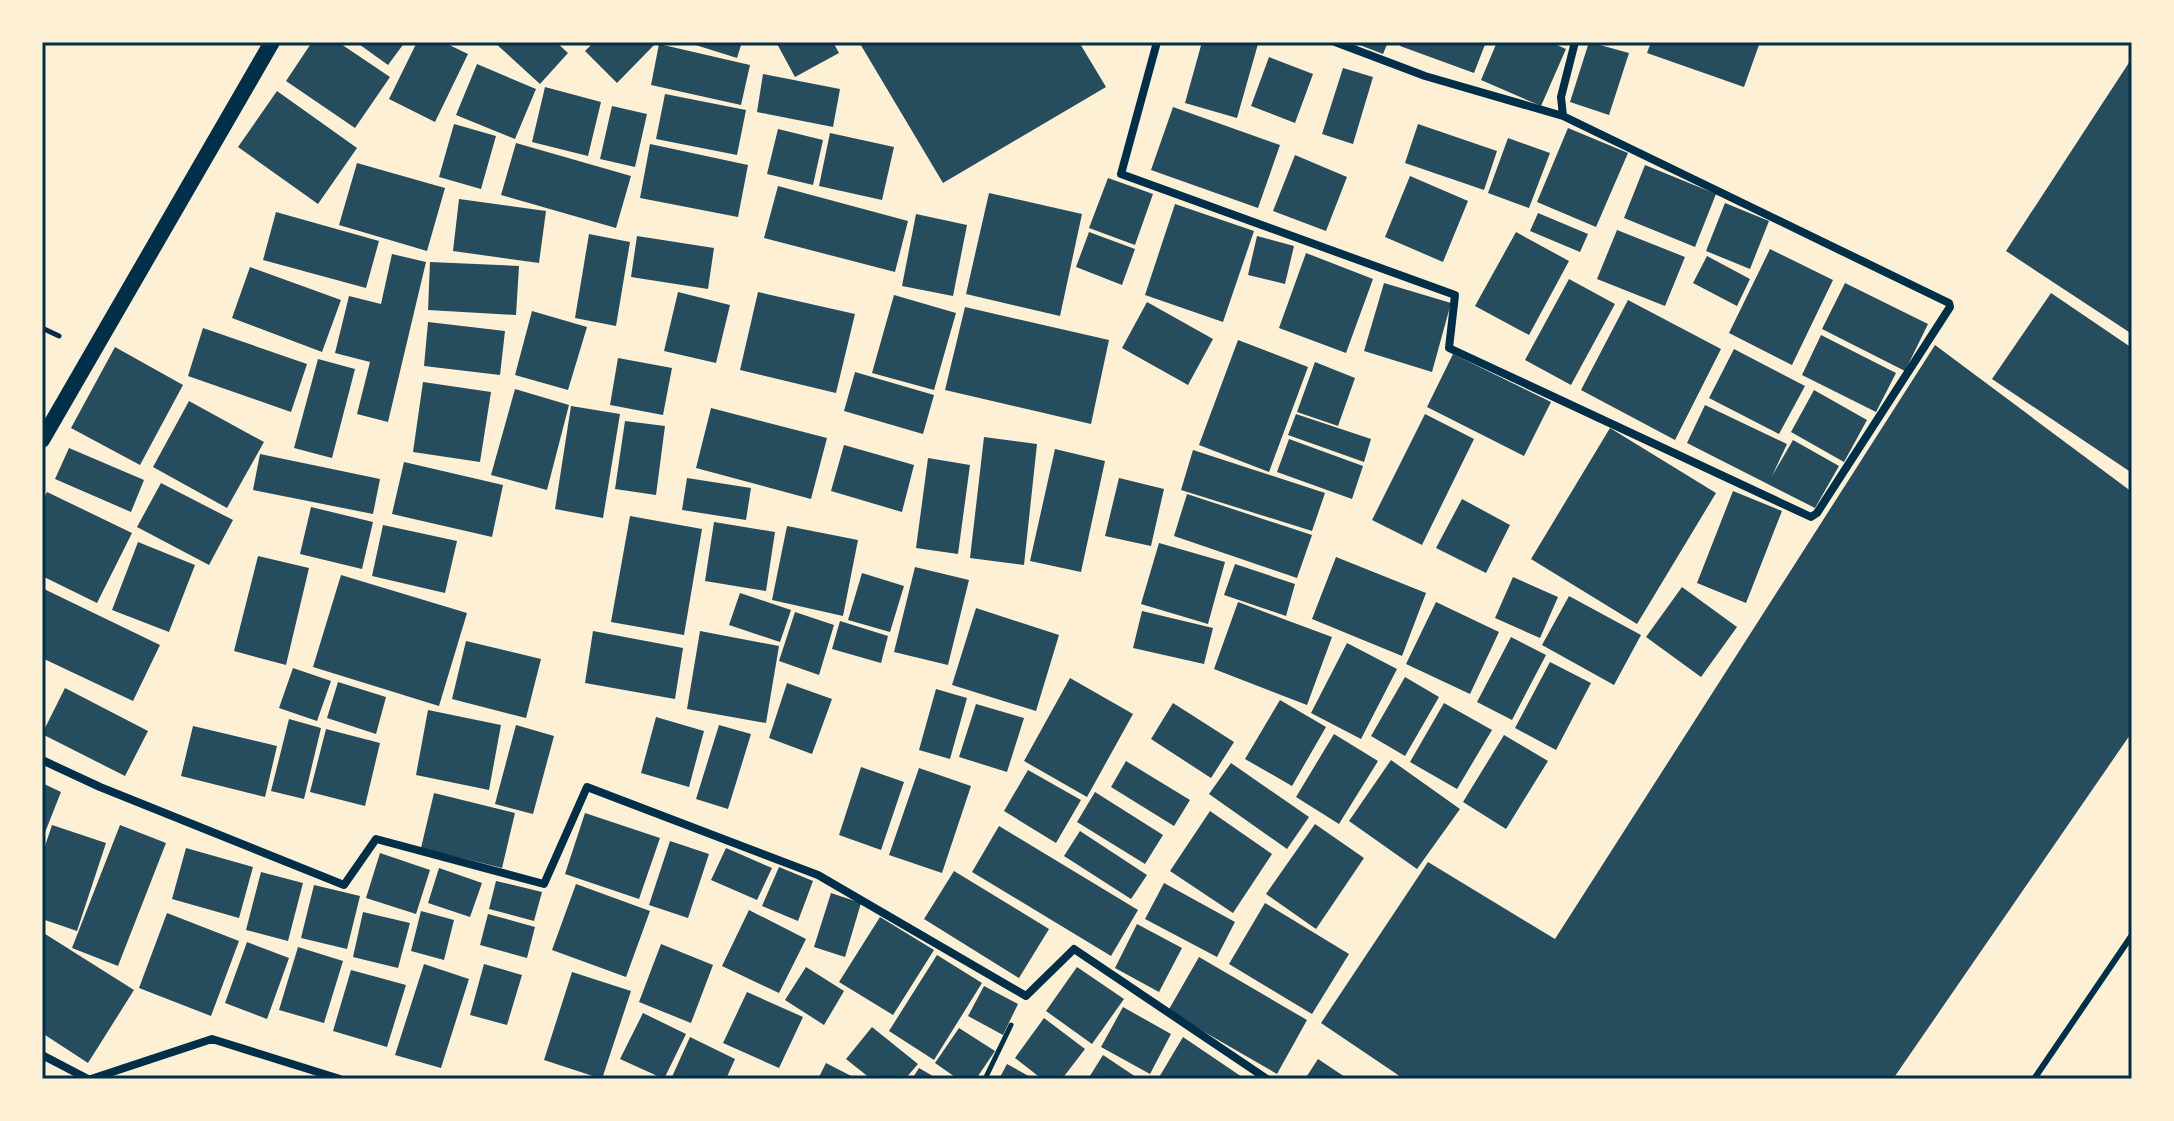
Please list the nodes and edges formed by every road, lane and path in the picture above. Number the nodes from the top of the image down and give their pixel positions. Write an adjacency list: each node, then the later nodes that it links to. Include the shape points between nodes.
1 (272, 42): 6 (main road)
2 (1157, 42): 5 (street, via 1121,174 1455,295 1449,348 1811,517 1949,303)
3 (1335, 42): 5 (street, via 1425,76)
4 (1575, 42): 5 (street, via 1561,97)
5 (1563, 116)
6 (42, 440)
7 (42, 760): 9 (street, via 344,885 376,839 544,884 587,787 818,875)
8 (2132, 935): 15 (lane)
9 (1026, 996): 13 (path); 14 (street, via 1074,949)
10 (42, 1055): 11 (street)
11 (90, 1079): 12 (street, via 212,1039)
12 (340, 1079)
13 (985, 1079)
14 (1267, 1079)
15 (2034, 1079)

